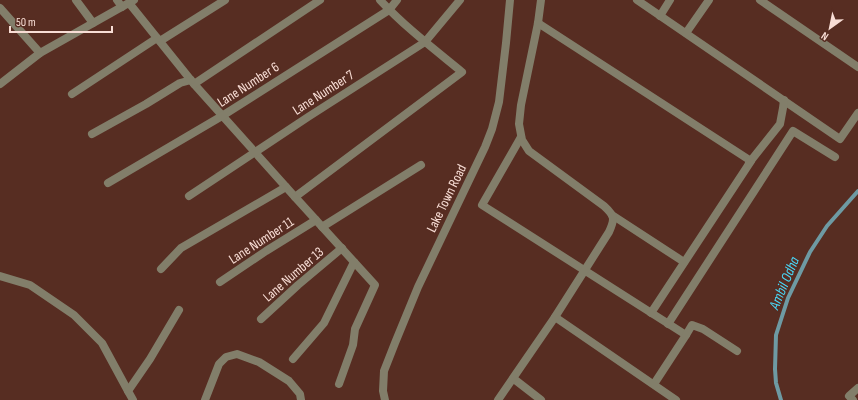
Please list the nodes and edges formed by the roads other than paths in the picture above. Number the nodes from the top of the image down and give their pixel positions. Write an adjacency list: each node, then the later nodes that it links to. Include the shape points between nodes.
1 (76, 0): 17 (street)
2 (225, 0): 20 (street)
3 (320, 0): 24 (street)
4 (380, 0): 15 (street)
5 (397, 0): 15 (street, Lane Number 6)
6 (460, 0): 21 (street, Lane Number 7)
7 (510, 0): 66 (street, Lake Town Road, via 499,102 492,129 394,343 384,371)
8 (541, 0): 18 (street)
9 (637, 0): 16 (street)
10 (669, 0): 16 (street)
11 (709, 0): 19 (street)
12 (760, 0): 23 (street)
13 (126, 3): 17 (street); 20 (street)
14 (0, 8): 22 (street)
15 (389, 10): 21 (street); 29 (street, Lane Number 6)
16 (660, 16): 19 (street)
17 (93, 23): 22 (street)
18 (538, 23): 31 (street, via 521,105); 34 (street, via 751,161)
19 (686, 33): 27 (street)
20 (158, 39): 24 (street); 26 (street)
21 (425, 42): 32 (street, Lane Number 7); 39 (street, via 462,72)
22 (40, 53): 25 (street)
23 (858, 67)
24 (192, 82): 29 (street); 30 (street, via 180,83)
25 (0, 84)
26 (72, 94)
27 (784, 100): 28 (street, via 840,139); 34 (street, via 780,124)
28 (858, 113)
29 (222, 116): 32 (street); 36 (street, Lane Number 6)
30 (92, 134)
31 (521, 137): 40 (street, via 529,151 604,206); 47 (street, via 482,205)
32 (255, 152): 37 (street); 38 (street, Lane Number 7)
33 (835, 157): 54 (street, via 793,131)
34 (749, 163): 45 (street)
35 (421, 165): 42 (street)
36 (108, 183)
37 (286, 187): 39 (street); 46 (street, via 181,248)
38 (189, 196)
39 (295, 198): 41 (street)
40 (612, 215): 45 (street); 47 (street, via 614,222)
41 (316, 220): 42 (street); 49 (street, Lane Number 11)
42 (322, 227): 43 (street)
43 (342, 248): 44 (street); 53 (street, Lane Number 13)
44 (354, 262): 57 (street, via 324,323); 59 (street, via 374,285 355,329 353,346)
45 (684, 262): 51 (street)
46 (161, 269)
47 (585, 270): 51 (street); 52 (street)
48 (0, 276): 62 (street, via 30,285 74,315 102,343)
49 (220, 282)
50 (179, 310): 62 (street, via 150,360)
51 (651, 313): 54 (street)
52 (555, 317): 58 (street); 60 (street)
53 (261, 319)
54 (668, 324): 55 (street)
55 (686, 335): 56 (street, via 692,325 703,329); 60 (street)
56 (737, 351)
57 (294, 359)
58 (514, 379): 67 (street); 68 (street)
59 (339, 384)
60 (654, 384): 69 (street)
61 (858, 388): 70 (street, via 849,396)
62 (128, 391): 63 (street)
63 (133, 400)
64 (205, 400): 65 (street, via 219,364 226,357 237,354 259,362 289,382 300,394)
65 (301, 400)
66 (385, 400)
67 (498, 400)
68 (541, 400)
69 (676, 400)
70 (853, 400)

